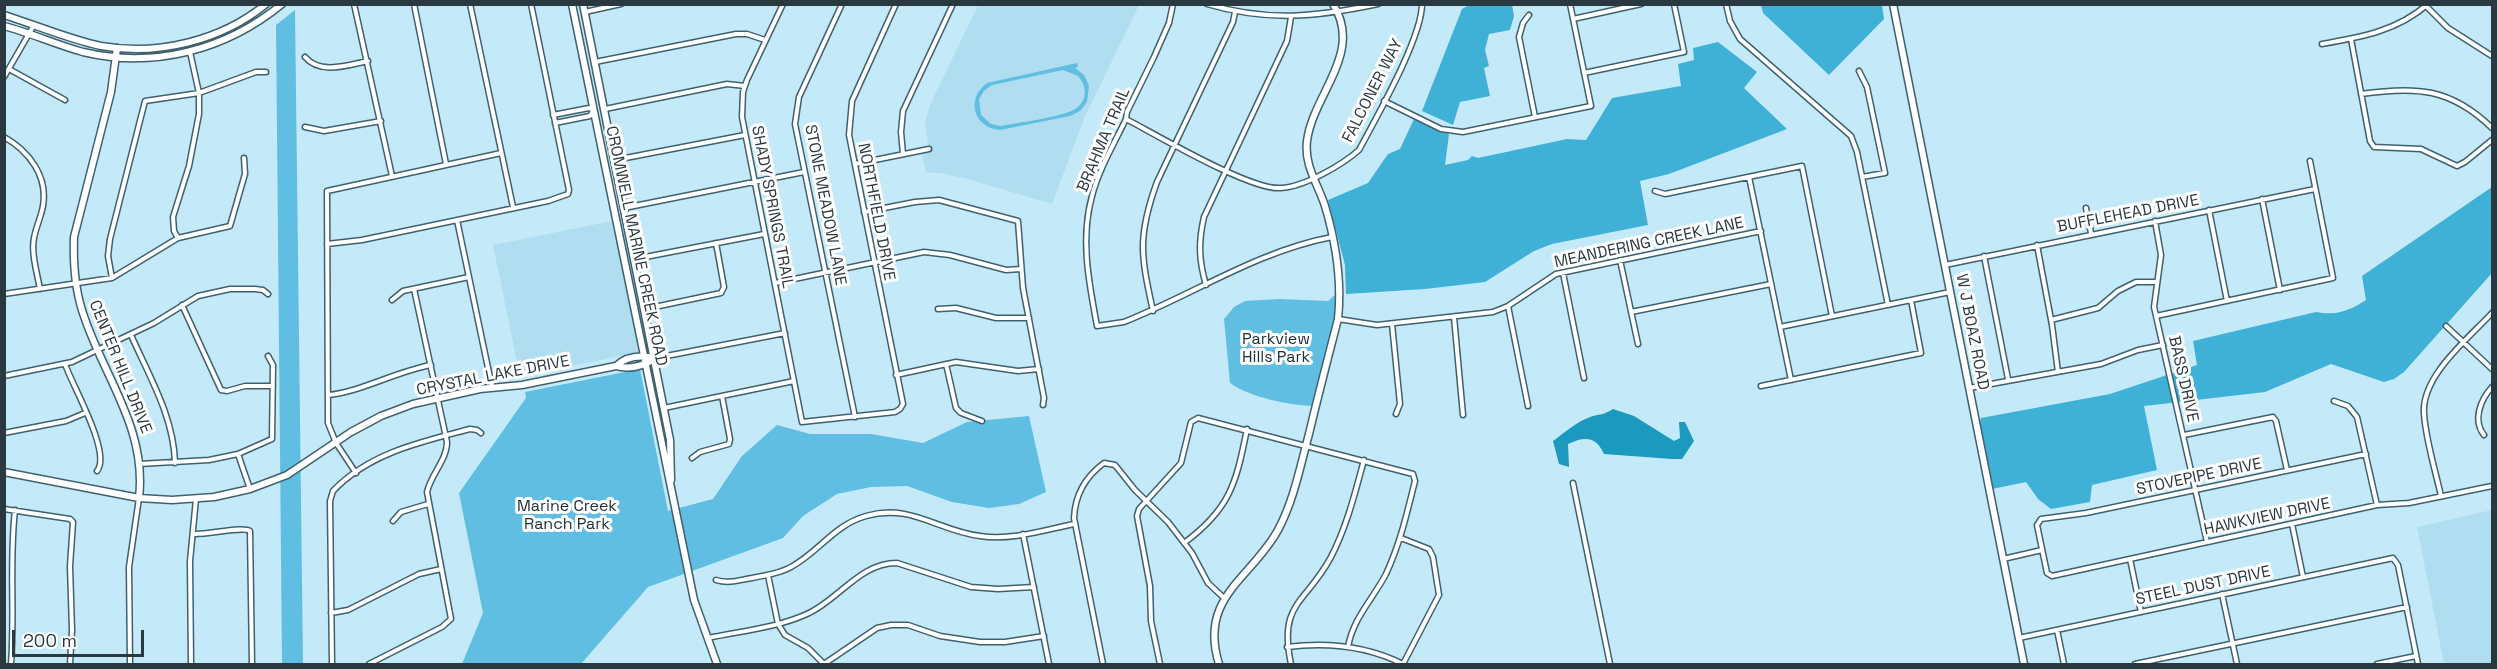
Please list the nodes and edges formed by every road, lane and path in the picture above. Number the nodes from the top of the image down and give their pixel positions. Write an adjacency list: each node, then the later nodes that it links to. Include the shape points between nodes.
1 (266, 4): 37 (street, via 232,26 190,42)
2 (282, 4): 38 (street, via 234,36)
3 (354, 4): 42 (street)
4 (414, 4): 73 (street)
5 (470, 4): 68 (street)
6 (531, 4): 56 (street)
7 (572, 4): 55 (street, CROMWELL MARINE CREEK ROAD)
8 (621, 4): 24 (street)
9 (783, 4): 35 (street, SHADY SPRINGS TRAIL)
10 (842, 4): 76 (street, STONE MEADOW LANE, via 799,97 795,124)
11 (896, 4): 74 (street, NORTHFIELD DRIVE, via 852,101 849,135)
12 (953, 4): 69 (street, via 903,111)
13 (1173, 4): 58 (street, BRAHMA TRAIL)
14 (1207, 4): 25 (street)
15 (1333, 4): 26 (street)
16 (1377, 4): 26 (street)
17 (1422, 4): 53 (street, FALCONER WAY, via 1421,20)
18 (1570, 4): 30 (street)
19 (1641, 4): 30 (street)
20 (1674, 4): 47 (street, via 1684,52)
21 (1726, 4): 79 (street, via 1740,39 1851,136)
22 (1893, 4): 105 (street, W J BOAZ ROAD)
23 (2427, 5): 34 (street, via 2396,26); 39 (street, via 2448,28)
24 (584, 8): 43 (street, CROMWELL MARINE CREEK ROAD)
25 (1235, 12): 29 (street); 66 (street)
26 (1338, 13): 29 (street); 80 (street, via 1344,43 1340,62 1310,125 1306,144)
27 (4, 15): 31 (street)
28 (1529, 15): 57 (street, via 1519,37)
29 (1291, 18): 75 (street, via 1287,41)
30 (1573, 19): 47 (street)
31 (34, 25): 33 (street); 37 (street)
32 (4, 26): 33 (street)
33 (30, 33): 40 (street, via 84,52); 44 (street)
34 (2351, 39): 36 (street); 51 (street)
35 (765, 40): 43 (street, via 736,34); 49 (street, SHADY SPRINGS TRAIL)
36 (2322, 44)
37 (117, 48): 40 (street, CENTER HILL DRIVE)
38 (190, 52): 40 (street); 50 (street)
39 (2493, 56)
40 (115, 57): 113 (street, CENTER HILL DRIVE, via 104,121 74,237)
41 (305, 57): 42 (street, via 326,67)
42 (368, 61): 59 (street)
43 (595, 62): 54 (street, CROMWELL MARINE CREEK ROAD)
44 (9, 69): 48 (street); 52 (street)
45 (1859, 71): 79 (street, via 1867,87 1885,172)
46 (266, 72): 50 (street)
47 (1584, 73): 57 (street, via 1591,106)
48 (4, 77)
49 (745, 86): 54 (street, via 727,84); 63 (street, SHADY SPRINGS TRAIL, via 741,105)
50 (199, 93): 96 (street, via 189,166 173,217); 110 (street, via 145,101 110,239)
51 (2361, 94): 62 (street, via 2394,89 2428,92 2467,108); 65 (street, via 2374,147 2421,149 2457,166)
52 (65, 100)
53 (1384, 101): 57 (street, via 1453,131); 80 (street, FALCONER WAY, via 1359,150)
54 (604, 109): 55 (street); 71 (street, CROMWELL MARINE CREEK ROAD)
55 (594, 111): 56 (street, via 589,108); 60 (street, via 590,116); 103 (street, CROMWELL MARINE CREEK ROAD)
56 (554, 115): 60 (street)
57 (1535, 117)
58 (1126, 119): 66 (street, FALCONER WAY); 130 (street, BRAHMA TRAIL, via 1092,197 1086,250 1088,276 1097,326 1125,322)
59 (381, 121): 61 (street, via 324,131); 77 (street)
60 (555, 123): 85 (street, via 568,194)
61 (305, 127)
62 (2493, 129)
63 (745, 135): 71 (street); 81 (street, SHADY SPRINGS TRAIL)
64 (4, 137): 116 (street, via 27,155 43,186 34,238)
65 (2493, 140)
66 (1175, 145): 75 (street, FALCONER WAY); 130 (street, via 1157,182 1144,225 1144,270)
67 (929, 149): 69 (street)
68 (501, 153): 73 (street); 85 (street)
69 (903, 154): 74 (street)
70 (244, 158): 96 (street, via 245,174 230,226)
71 (615, 160): 86 (street, CROMWELL MARINE CREEK ROAD)
72 (2310, 161): 82 (street)
73 (446, 164): 77 (street)
74 (855, 164): 89 (street, NORTHFIELD DRIVE)
75 (1226, 170): 80 (street, FALCONER WAY, via 1267,188 1288,187); 115 (street, via 1204,218 1199,241)
76 (804, 172): 81 (street); 107 (street, STONE MEADOW LANE)
77 (392, 176): 98 (street, via 327,191)
78 (1749, 177): 83 (street, via 1665,194); 92 (street); 133 (street, via 1802,166)
79 (1862, 177): 126 (street)
80 (1312, 178): 95 (street, via 1324,203)
81 (754, 182): 86 (street); 94 (street, SHADY SPRINGS TRAIL)
82 (2315, 189): 84 (street, BUFFLEHEAD DRIVE); 118 (street, via 2333,278)
83 (1655, 191)
84 (2262, 199): 88 (street, BUFFLEHEAD DRIVE); 118 (street)
85 (513, 207): 90 (street)
86 (624, 208): 101 (street, CROMWELL MARINE CREEK ROAD)
87 (2086, 208): 93 (street)
88 (2209, 210): 91 (street, BUFFLEHEAD DRIVE); 124 (street)
89 (864, 212): 104 (street, NORTHFIELD DRIVE); 106 (street, via 939,200 1016,220)
90 (457, 220): 98 (street); 109 (street)
91 (2155, 220): 93 (street, BUFFLEHEAD DRIVE); 111 (street, BASS DRIVE, via 2161,251)
92 (1761, 231): 102 (street, MEANDERING CREEK LANE); 114 (street)
93 (2091, 233): 99 (street, BUFFLEHEAD DRIVE)
94 (764, 234): 97 (street); 112 (street, SHADY SPRINGS TRAIL)
95 (1332, 237): 115 (street, via 1275,252); 137 (street, via 1338,268)
96 (178, 238): 110 (street)
97 (716, 243): 101 (street); 128 (street, via 723,292)
98 (327, 244): 170 (street)
99 (2037, 245): 100 (street, BUFFLEHEAD DRIVE); 138 (street)
100 (1984, 256): 105 (street, BUFFLEHEAD DRIVE); 162 (street)
101 (635, 259): 103 (street); 128 (street, CROMWELL MARINE CREEK ROAD)
102 (1620, 260): 108 (street, MEANDERING CREEK LANE); 131 (street)
103 (626, 261): 149 (street, CROMWELL MARINE CREEK ROAD)
104 (874, 263): 106 (street, via 931,252 1006,270); 107 (street); 159 (street, NORTHFIELD DRIVE)
105 (1945, 265): 119 (street, W J BOAZ ROAD)
106 (1021, 269): 136 (street)
107 (825, 273): 112 (street); 180 (street, STONE MEADOW LANE)
108 (1563, 273): 127 (street, MEANDERING CREEK LANE, via 1551,276); 161 (street)
109 (469, 277): 117 (street); 167 (street)
110 (112, 278): 113 (street)
111 (2157, 282): 134 (street, BASS DRIVE); 138 (street, via 2136,282 2098,308)
112 (775, 283): 142 (street, SHADY SPRINGS TRAIL)
113 (76, 284): 116 (street); 147 (street, CENTER HILL DRIVE)
114 (1771, 284): 131 (street); 141 (street)
115 (1206, 285): 130 (street)
116 (39, 289): 120 (street)
117 (414, 289): 122 (street, via 398,293); 154 (street)
118 (2280, 290): 124 (street)
119 (1950, 292): 123 (street); 169 (street, W J BOAZ ROAD)
120 (4, 294)
121 (268, 294): 125 (street, via 263,290 230,290 198,296)
122 (392, 300)
123 (1911, 300): 126 (street); 163 (street, via 1921,353)
124 (2227, 301): 134 (street)
125 (182, 305): 143 (street); 165 (street, via 221,390)
126 (1888, 305): 133 (street)
127 (1508, 306): 135 (street, MEANDERING CREEK LANE, via 1494,312); 175 (street)
128 (645, 309): 150 (street, CROMWELL MARINE CREEK ROAD)
129 (938, 309): 136 (street, via 956,308 996,318)
130 (1153, 311)
131 (1631, 312): 145 (street)
132 (2493, 314): 144 (street)
133 (1832, 316): 141 (street)
134 (2156, 316): 146 (street, BASS DRIVE)
135 (1454, 317): 139 (street, MEANDERING CREEK LANE); 179 (street)
136 (1029, 318): 156 (street)
137 (1338, 319): 139 (street, MEANDERING CREEK LANE, via 1369,325); 189 (street)
138 (2051, 320): 158 (street)
139 (1392, 324): 178 (street, via 1400,404)
140 (2446, 326): 144 (street)
141 (1780, 327): 163 (street)
142 (784, 333): 150 (street); 164 (street, SHADY SPRINGS TRAIL)
143 (131, 335): 147 (street); 194 (street, via 165,412)
144 (2464, 343): 157 (street); 205 (street, via 2436,375 2424,403)
145 (1638, 344)
146 (2163, 345): 158 (street); 185 (street, BASS DRIVE)
147 (97, 351): 151 (street); 195 (street, CENTER HILL DRIVE, via 132,428)
148 (268, 356): 165 (street, via 273,365)
149 (644, 356): 150 (street, CRYSTAL LAKE DRIVE); 152 (street, CROMWELL MARINE CREEK ROAD); 155 (street, CRYSTAL LAKE DRIVE, via 622,360)
150 (655, 358): 152 (street, CRYSTAL LAKE DRIVE); 176 (street, CROMWELL MARINE CREEK ROAD)
151 (65, 364): 160 (street); 177 (street)
152 (646, 364): 155 (street, CRYSTAL LAKE DRIVE, via 624,369); 204 (street, CROMWELL MARINE CREEK ROAD)
153 (946, 364): 156 (street, via 1018,371); 159 (street); 181 (street, via 956,408)
154 (431, 365): 170 (street); 172 (street)
155 (616, 366): 167 (street, CRYSTAL LAKE DRIVE, via 522,385)
156 (1039, 369): 174 (street)
157 (2493, 369)
158 (2058, 372): 162 (street)
159 (896, 375): 180 (street, NORTHFIELD DRIVE, via 903,404 900,409)
160 (4, 376)
161 (1584, 378)
162 (2008, 379): 169 (street)
163 (1791, 380): 166 (street)
164 (794, 381): 171 (street); 180 (street, SHADY SPRINGS TRAIL, via 802,422)
165 (273, 386): 190 (street, via 272,439)
166 (1761, 386)
167 (492, 387): 172 (street, CRYSTAL LAKE DRIVE)
168 (2493, 387): 186 (street, via 2483,399 2478,417)
169 (1969, 388): 222 (street, W J BOAZ ROAD)
170 (328, 395): 188 (street, via 328,423)
171 (722, 396): 176 (street); 192 (street, via 729,444)
172 (438, 398): 187 (street); 188 (street, CRYSTAL LAKE DRIVE, via 381,416)
173 (2334, 401): 191 (street, via 2355,413)
174 (1042, 405)
175 (1528, 406)
176 (664, 408): 204 (street, CROMWELL MARINE CREEK ROAD, via 670,440)
177 (86, 412): 184 (street, via 66,421); 197 (street, via 100,451)
178 (1396, 414)
179 (1463, 415)
180 (855, 417)
181 (982, 421)
182 (1247, 429): 189 (street); 208 (street, via 1194,419 1181,463); 220 (street, via 1236,480 1226,501 1205,528)
183 (481, 433): 187 (street, via 470,429)
184 (4, 434)
185 (2184, 435): 196 (street, via 2274,418); 203 (street, BASS DRIVE)
186 (2484, 435)
187 (446, 436): 199 (street, via 402,447); 209 (street, via 447,449 429,483)
188 (336, 443): 199 (street); 202 (street, CRYSTAL LAKE DRIVE, via 288,475)
189 (1306, 444): 193 (street); 230 (street, via 1292,498 1278,529)
190 (238, 454): 194 (street); 202 (street)
191 (2366, 454): 196 (street, STOVEPIPE DRIVE); 210 (street)
192 (692, 458)
193 (1364, 460): 218 (street, via 1414,476); 240 (street, via 1349,517 1335,548 1289,616)
194 (175, 463): 195 (street)
195 (139, 464): 206 (street, CENTER HILL DRIVE)
196 (2287, 470): 203 (street, STOVEPIPE DRIVE)
197 (97, 471)
198 (4, 472): 206 (street, CRYSTAL LAKE DRIVE)
199 (356, 473): 233 (street, via 333,491 330,501)
200 (1573, 483): 258 (street)
201 (2493, 486): 205 (street, HAWKVIEW DRIVE)
202 (250, 489): 207 (street, CRYSTAL LAKE DRIVE)
203 (2196, 490): 219 (street, BASS DRIVE); 221 (street, STOVEPIPE DRIVE, via 2037,521)
204 (672, 496): 237 (street, CROMWELL MARINE CREEK ROAD, via 693,597)
205 (2441, 496): 210 (street, HAWKVIEW DRIVE)
206 (139, 498): 207 (street, CRYSTAL LAKE DRIVE); 245 (street, CENTER HILL DRIVE, via 129,557)
207 (196, 499): 216 (street)
208 (1145, 501): 214 (street, via 1109,463 1099,467 1084,483 1076,502); 220 (street); 254 (street, via 1139,509 1137,524)
209 (428, 504): 213 (street, via 401,512); 224 (street)
210 (2377, 505): 215 (street, HAWKVIEW DRIVE)
211 (4, 509): 212 (street)
212 (15, 510): 243 (street); 244 (street, via 73,522)
213 (393, 521)
214 (1074, 524): 217 (street); 253 (street)
215 (2292, 524): 219 (street, HAWKVIEW DRIVE); 226 (street)
216 (193, 534): 246 (street); 247 (street, via 243,528 250,531)
217 (1023, 534): 225 (street, via 979,536 913,514 881,512 848,522 793,567); 228 (street)
218 (1401, 538): 241 (street, via 1379,586 1357,619); 257 (street, via 1429,549 1439,592)
219 (2207, 542): 223 (street, HAWKVIEW DRIVE)
220 (1184, 543): 230 (street, via 1208,583)
221 (2042, 550): 222 (street); 223 (street, HAWKVIEW DRIVE, via 2048,574 2052,576)
222 (2003, 559): 238 (street, W J BOAZ ROAD)
223 (2130, 559): 232 (street)
224 (441, 569): 233 (street, via 419,574 348,610); 249 (street, via 451,612 449,622)
225 (768, 575): 227 (street, via 725,583); 234 (street)
226 (2303, 577): 229 (street, STEEL DUST DRIVE); 231 (street, STEEL DUST DRIVE, via 2393,558)
227 (716, 580)
228 (1034, 587): 234 (street, via 971,587 886,563 867,570 820,608); 236 (street)
229 (2222, 594): 232 (street, STEEL DUST DRIVE); 239 (street)
230 (1224, 598): 255 (street, via 1216,632)
231 (2407, 607): 239 (street); 242 (street)
232 (2141, 612): 235 (street, STEEL DUST DRIVE)
233 (331, 613): 248 (street)
234 (778, 624): 237 (street); 251 (street, via 785,635 808,648)
235 (2057, 630): 238 (street, STEEL DUST DRIVE); 260 (street)
236 (1044, 636): 251 (street, via 980,642 940,636 908,625 891,625 877,628); 252 (street)
237 (707, 638): 250 (street, CROMWELL MARINE CREEK ROAD)
238 (2019, 638): 259 (street, W J BOAZ ROAD)
239 (2232, 644): 261 (street); 262 (street)
240 (1287, 647): 241 (street); 256 (street)
241 (1348, 647): 257 (street)
242 (2416, 656): 263 (street); 264 (street)
243 (11, 664)
244 (70, 664)
245 (130, 664)
246 (191, 664)
247 (252, 664)
248 (332, 664)
249 (369, 664)
250 (717, 664)
251 (824, 664)
252 (1049, 664)
253 (1103, 664)
254 (1160, 664)
255 (1219, 664)
256 (1291, 664)
257 (1404, 664)
258 (1610, 664)
259 (2024, 664)
260 (2064, 664)
261 (2135, 664)
262 (2237, 664)
263 (2377, 664)
264 (2418, 664)

